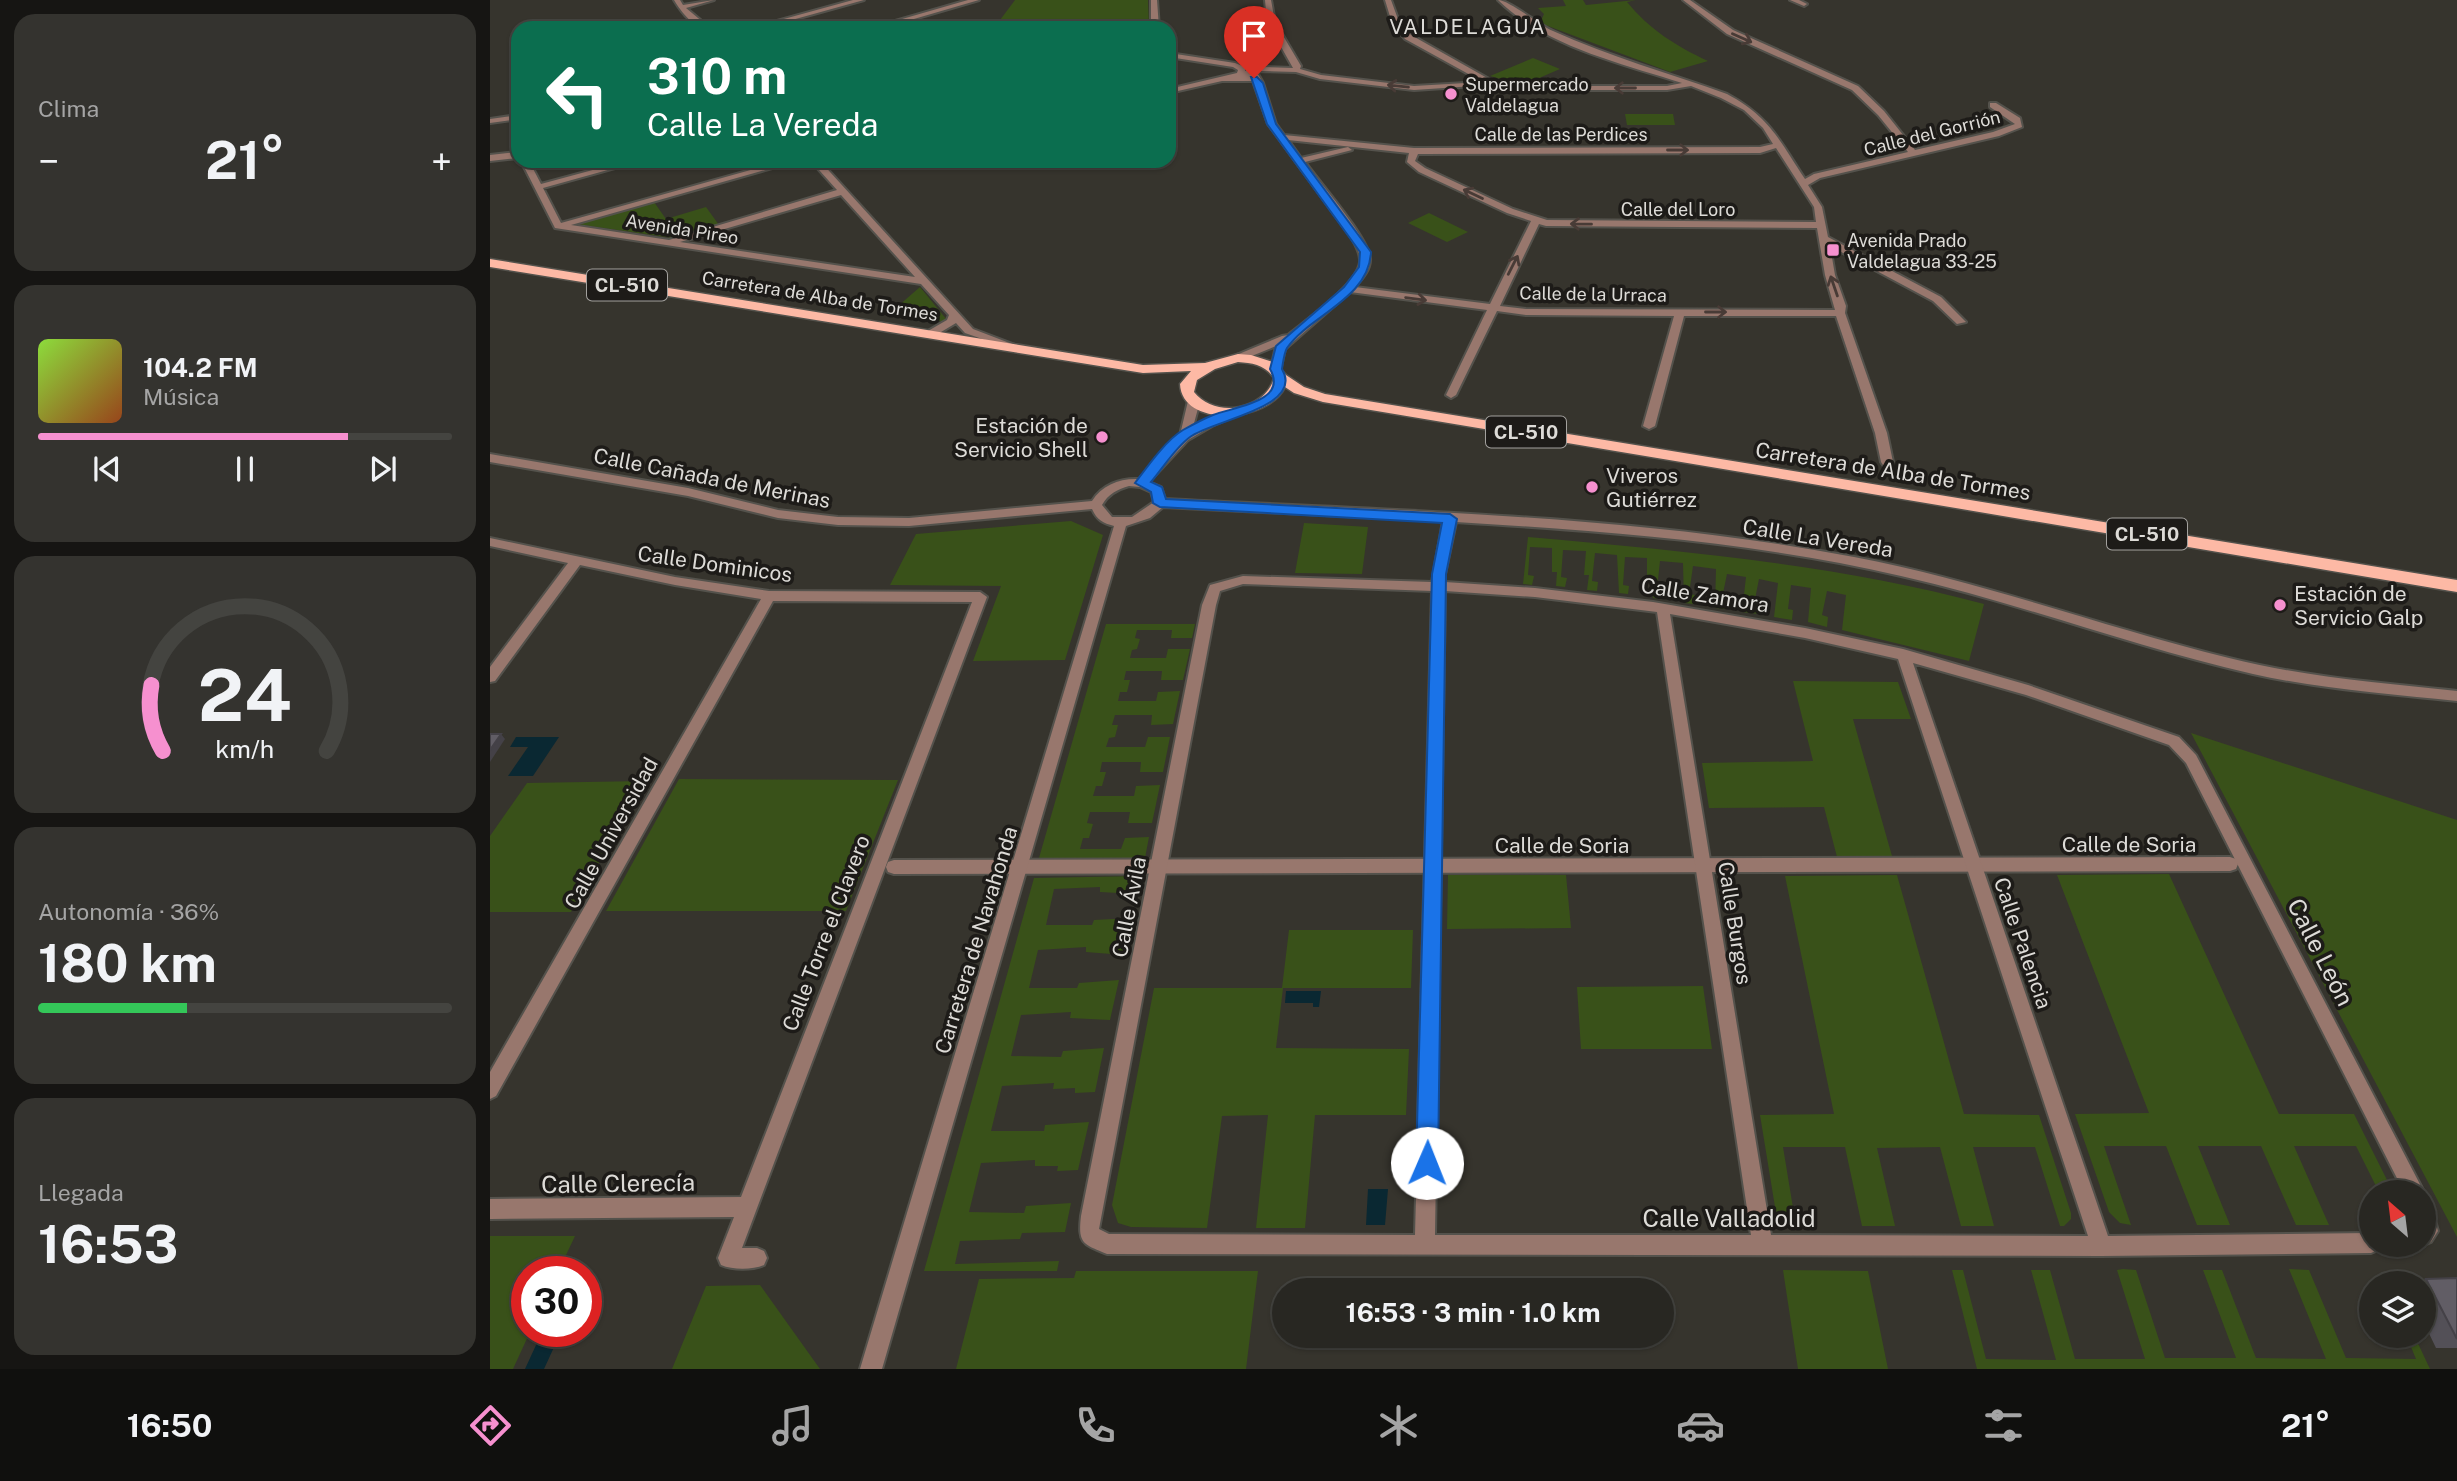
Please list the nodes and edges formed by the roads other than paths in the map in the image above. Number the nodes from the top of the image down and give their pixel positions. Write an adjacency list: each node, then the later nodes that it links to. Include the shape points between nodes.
1 (711, 0): 10 (street)
2 (861, 0): 13 (street)
3 (976, 0): 14 (street)
4 (1154, 0): 15 (street)
5 (1268, 0): 17 (street, via 1269,16)
6 (1388, 0): 18 (street, via 1396,23 1408,37)
7 (1501, 0): 20 (street, via 1528,21 1563,37)
8 (1686, 0): 32 (street, one-way to 32, via 1730,33 1855,88)
9 (1793, 0): 11 (street)
10 (679, 4): 12 (street)
11 (1804, 4)
12 (698, 21)
13 (782, 21)
14 (900, 21)
15 (1155, 21)
16 (1176, 56): 19 (street, via 1235,65)
17 (1296, 70): 19 (street, via 1268,70); 22 (street, one-way to 17, via 1400,87)
18 (1472, 71): 21 (street); 22 (street)
19 (1247, 78): 23 (street); 27 (street)
20 (1693, 84): 21 (street, one-way to 21, via 1660,88); 28 (street, via 1747,108 1766,125)
21 (1493, 85): 22 (street)
22 (1453, 87)
23 (1176, 90)
24 (1993, 105): 32 (street, Calle del Gorrión, via 2019,125)
25 (511, 118): 26 (street)
26 (490, 121)
27 (1281, 137): 29 (street, Calle de las Perdices); 36 (street)
28 (1777, 145): 30 (street, Calle de las Perdices); 35 (street)
29 (1336, 148): 31 (street, Calle de las Perdices); 36 (street, Calle de las Perdices)
30 (1760, 150): 31 (street, Calle de las Perdices, one-way to 30); 35 (street, Calle de las Perdices)
31 (1414, 151): 46 (street, Calle del Loro, one-way to 31, via 1412,164)
32 (1914, 154): 42 (street, Calle del Gorrión)
33 (511, 156): 34 (street)
34 (490, 158)
35 (1787, 158): 41 (street)
36 (1298, 161): 57 (street, via 1365,252 1365,267)
37 (528, 168): 44 (street)
38 (610, 168): 44 (street)
39 (768, 168): 48 (street)
40 (824, 168): 45 (street)
41 (1795, 170): 42 (street, Calle del Gorrión); 43 (street)
42 (1817, 176): 43 (street, Calle del Gorrión)
43 (1803, 184): 47 (street, via 1818,207)
44 (538, 187): 48 (street)
45 (843, 191): 50 (street); 54 (street)
46 (1536, 221): 47 (street, Calle del Loro, one-way to 46); 58 (street, one-way to 46)
47 (1821, 225): 49 (street)
48 (558, 226): 50 (street, Avenida Pireo)
49 (1822, 238): 51 (street); 52 (street)
50 (668, 242): 55 (street, Avenida Pireo)
51 (1826, 258): 52 (street); 60 (street, one-way to 51)
52 (1863, 258): 62 (street, via 1937,299)
53 (490, 262): 63 (main road, Carretera de Alba de Tormes / CL-510)
54 (909, 262): 55 (street, Avenida Pireo); 56 (street)
55 (873, 275): 56 (street, Avenida Pireo)
56 (926, 282): 61 (street)
57 (1348, 289): 58 (street, Calle de la Urraca, one-way to 58); 64 (street)
58 (1493, 310): 59 (street, Calle de la Urraca); 70 (street)
59 (1680, 312): 60 (street, Calle de la Urraca, one-way to 60); 75 (street)
60 (1840, 313): 78 (street, via 1881,433)
61 (954, 315): 63 (street, via 952,322); 65 (street, via 969,331)
62 (1961, 322)
63 (932, 334): 65 (main road, Carretera de Alba de Tormes / CL-510)
64 (1291, 336): 66 (street); 69 (street, via 1280,348)
65 (1016, 348): 68 (main road, Carretera de Alba de Tormes / CL-510)
66 (1238, 358): 67 (main road, CL-510); 69 (main road, CL-510, via 1255,359)
67 (1205, 366): 68 (main road, Carretera de Alba de Tormes / CL-510); 71 (main road, via 1188,384)
68 (1143, 369): 71 (main road, Carretera de Alba de Tormes / CL-510, via 1165,377)
69 (1279, 374): 72 (main road, Carretera de Alba de Tormes / CL-510, via 1299,390); 73 (main road, via 1281,386)
70 (1451, 395)
71 (1191, 397): 74 (main road, CL-510, via 1219,411); 76 (street, via 1191,419)
72 (1322, 398): 73 (main road, Carretera de Alba de Tormes / CL-510); 87 (main road, Carretera de Alba de Tormes / CL-510)
73 (1266, 402): 74 (main road, CL-510)
74 (1240, 411): 76 (street)
75 (1649, 426)
76 (1185, 434): 79 (street)
77 (490, 458): 81 (street, Calle Cañada de Merinas, via 688,492 778,514 838,521 909,522)
78 (1886, 462)
79 (1142, 483): 80 (street, via 1157,490); 81 (street, via 1116,486 1101,495)
80 (1160, 503): 82 (street, Calle La Vereda); 83 (street, via 1146,517)
81 (1096, 505): 83 (street, via 1107,520)
82 (1450, 519): 86 (street); 94 (street, Calle La Vereda, via 1749,545 1854,562 1984,591 2229,663 2306,678)
83 (1121, 523): 102 (street, Carretera de Navahonda)
84 (490, 542): 85 (street, Calle Dominicos)
85 (576, 561): 89 (street, Calle Dominicos); 93 (street)
86 (1439, 586): 88 (street, Calle Zamora, via 1243,580); 91 (street, Calle Zamora); 99 (street)
87 (2457, 586)
88 (1215, 588): 98 (street, Calle Ávila)
89 (769, 596): 90 (street, Calle Dominicos); 103 (street, Calle Universidad)
90 (980, 597): 105 (street, Calle Torre el Clavero)
91 (1662, 609): 92 (street, Calle Zamora); 100 (street, Calle Burgos)
92 (1903, 654): 95 (street, Calle Zamora); 97 (street, Calle Palencia)
93 (490, 677)
94 (2457, 696)
95 (2174, 741): 104 (street, Calle León, via 2197,771)
96 (2231, 864): 97 (street, Calle de Soria)
97 (1972, 865): 100 (street, Calle de Soria); 111 (street, Calle Palencia)
98 (1158, 866): 99 (street, Calle de Soria); 102 (street, Calle de Soria); 107 (street, Calle Ávila)
99 (1433, 866): 100 (street, Calle de Soria); 109 (street)
100 (1703, 866): 110 (street, Calle Burgos)
101 (894, 867): 102 (street, Calle de Soria)
102 (1022, 867): 113 (street, Carretera de Navahonda)
103 (490, 1090)
104 (2408, 1180)
105 (746, 1207): 106 (street, Calle Clerecía); 112 (street, Calle Torre el Clavero, via 727,1258)
106 (490, 1209)
107 (1089, 1234): 109 (street, Calle Valladolid, via 1107,1244)
108 (2359, 1243): 111 (street, Calle Valladolid)
109 (1425, 1244): 110 (street, Calle Valladolid)
110 (1762, 1244): 111 (street, Calle Valladolid)
111 (2101, 1247)
112 (757, 1258)
113 (871, 1369)

